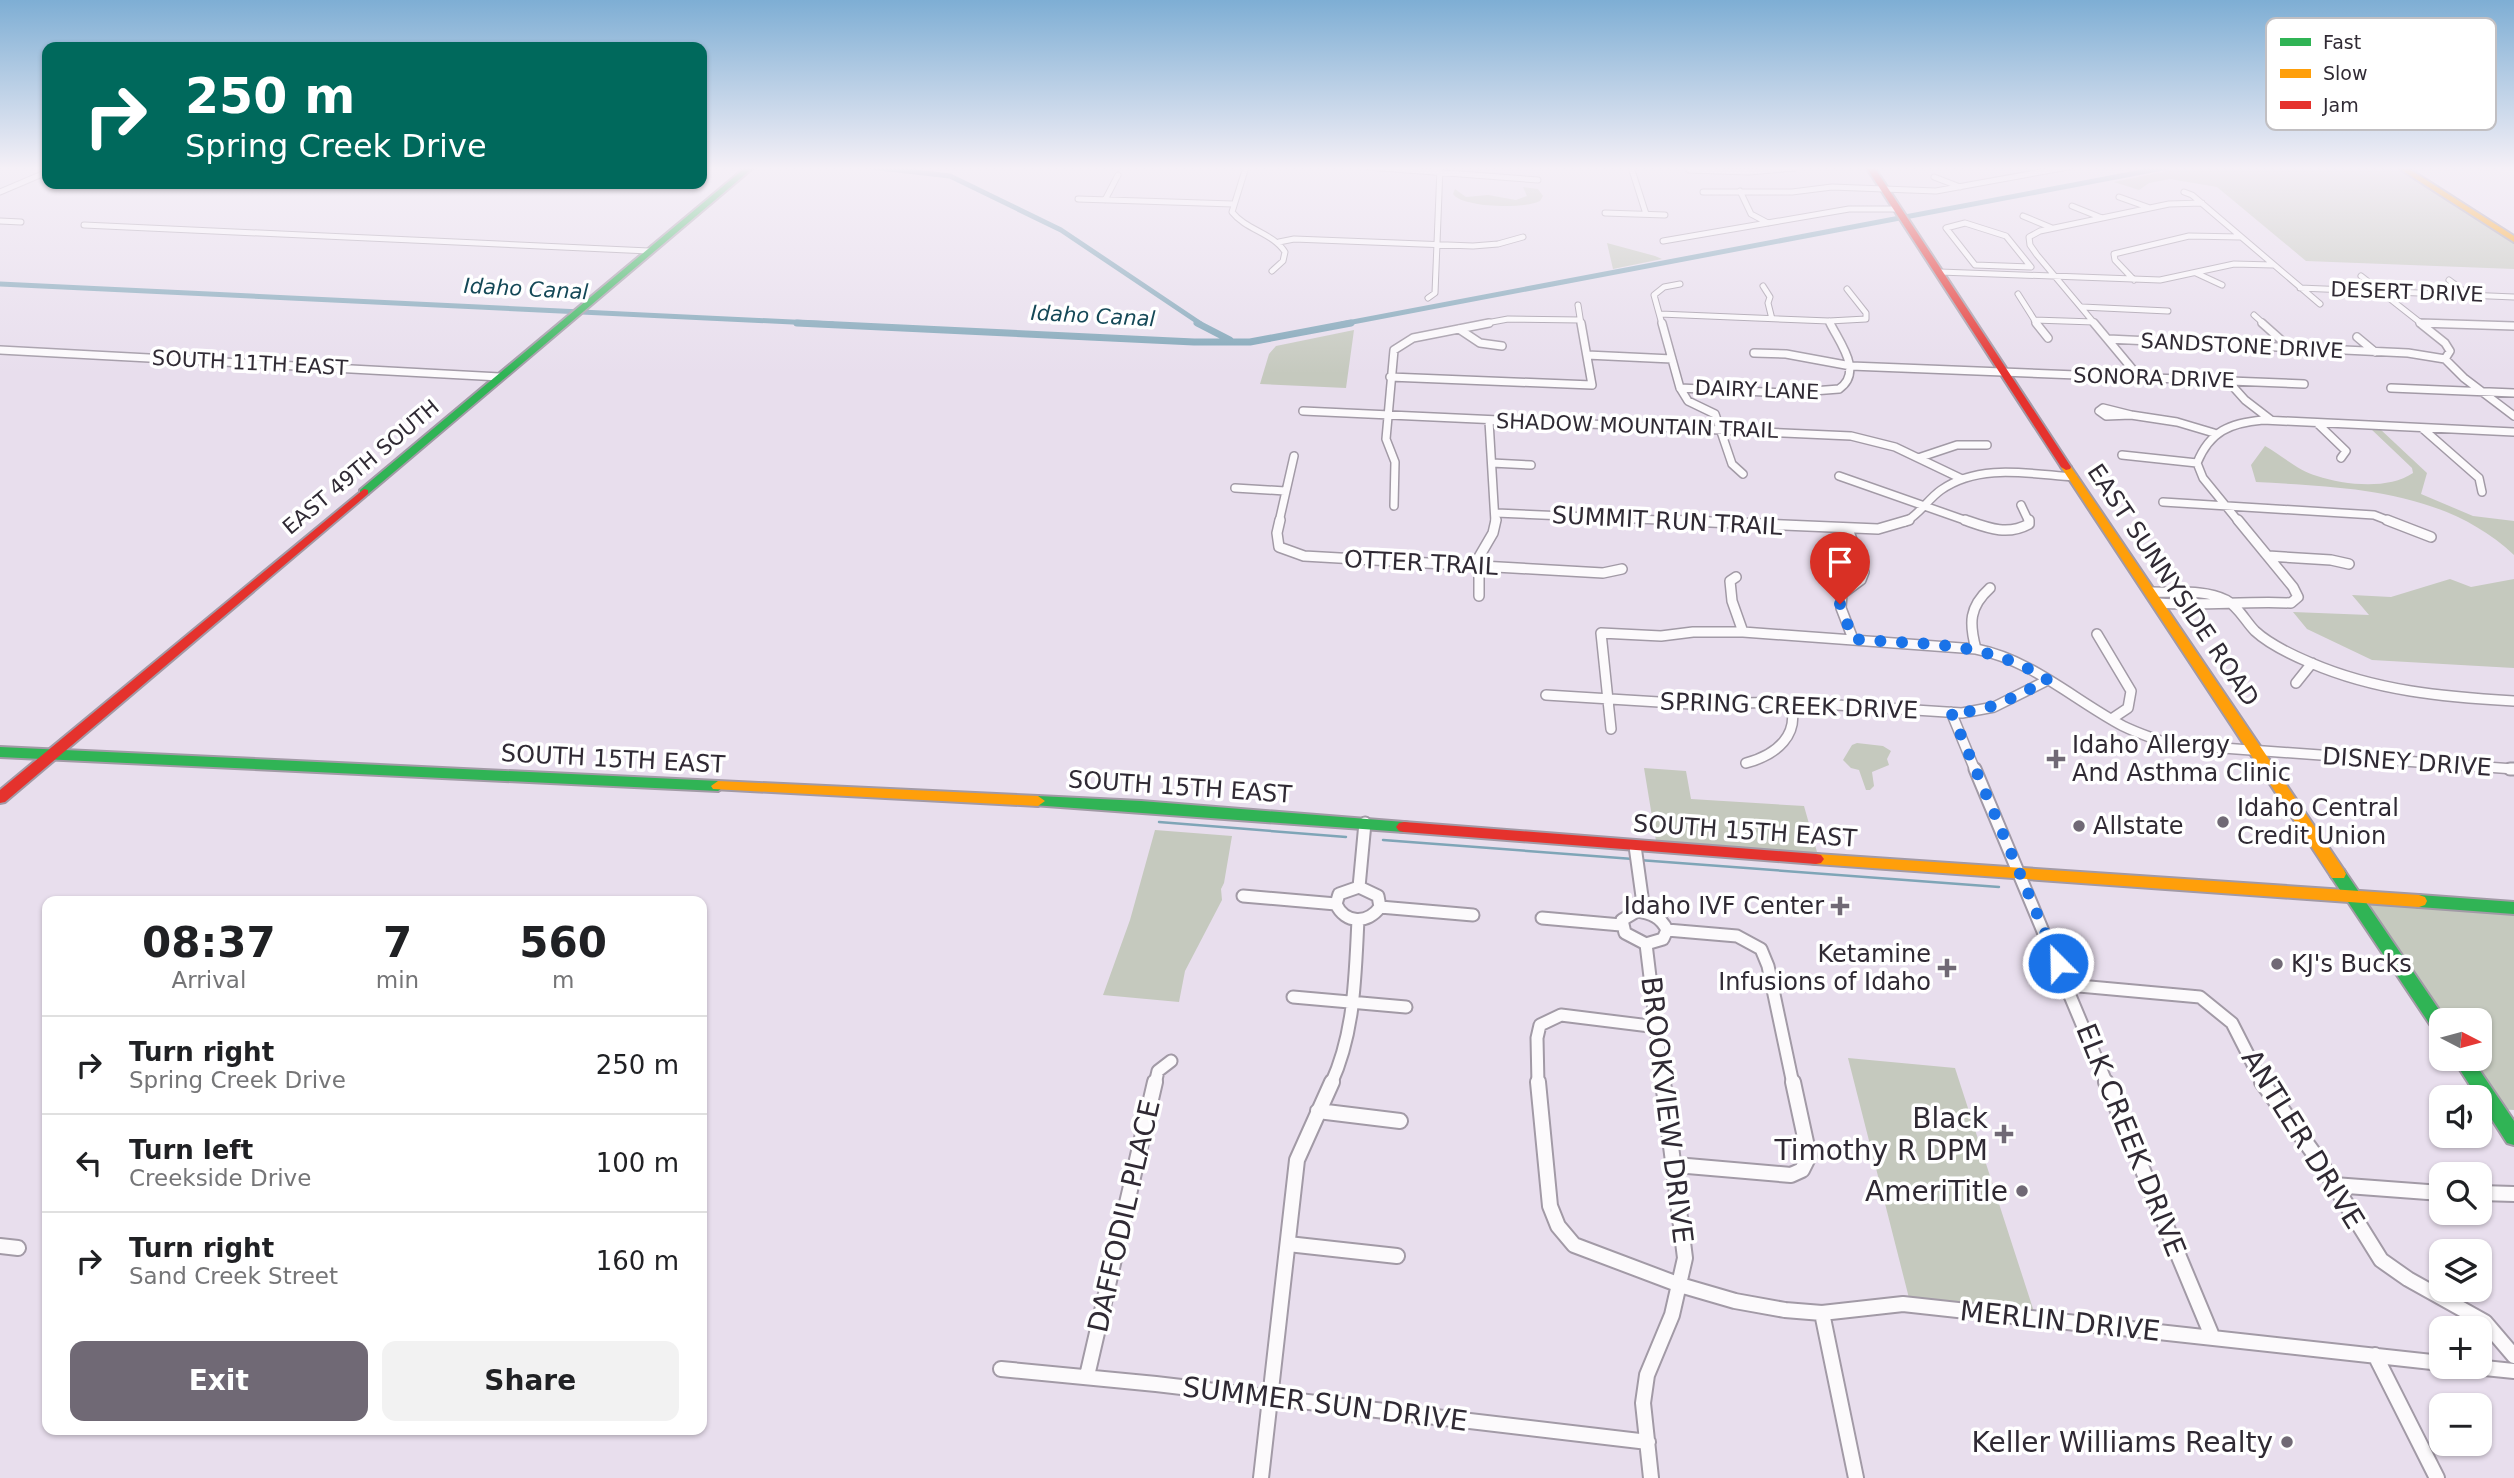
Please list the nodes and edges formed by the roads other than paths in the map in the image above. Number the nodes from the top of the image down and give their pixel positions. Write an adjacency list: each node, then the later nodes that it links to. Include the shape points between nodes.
1 (351, 236): 15 (street)
2 (667, 236): 15 (main road, EAST 49TH SOUTH)
3 (1267, 236): 13 (street)
4 (1437, 236): 14 (street)
5 (1694, 236): 12 (street)
6 (1916, 236): 19 (main road, EAST SUNNYSIDE ROAD)
7 (1952, 236): 17 (street, via 1972,263)
8 (2005, 236): 17 (street, via 2032,266)
9 (2031, 236): 23 (street, via 2029,242)
10 (1523, 237): 14 (street, via 1487,245)
11 (2241, 237): 16 (street); 24 (street, via 2189,236 2114,254)
12 (1663, 241)
13 (1279, 242): 14 (street); 18 (street, via 1285,254)
14 (1437, 245): 35 (street, via 1435,292)
15 (649, 251): 65 (main road, EAST 49TH SOUTH)
16 (2273, 265): 20 (street, via 2234,264); 29 (street)
17 (1998, 267): 21 (street)
18 (1272, 271)
19 (1940, 272): 21 (street); 64 (main road, EAST SUNNYSIDE ROAD)
20 (2195, 273): 24 (street); 27 (street)
21 (2004, 275): 23 (street)
22 (2361, 276): 31 (street)
23 (2057, 278): 24 (street); 38 (street)
24 (2134, 280)
25 (2449, 280): 33 (street)
26 (1680, 284): 40 (street, via 1654,292)
27 (2222, 285)
28 (1763, 286): 42 (street, via 1770,297)
29 (2300, 288): 31 (street, DESERT DRIVE); 36 (street)
30 (1847, 289): 45 (street, via 1867,316 1857,321)
31 (2380, 291): 33 (street, DESERT DRIVE); 47 (street)
32 (2018, 294): 44 (street)
33 (2469, 295): 34 (street, DESERT DRIVE)
34 (2514, 297)
35 (1428, 298)
36 (2320, 304)
37 (1578, 305): 43 (street)
38 (2082, 307): 39 (street); 46 (street)
39 (2168, 311)
40 (1660, 314): 42 (street); 61 (street)
41 (2254, 315): 56 (street)
42 (1772, 319): 45 (street)
43 (1580, 320): 50 (street, via 1518,318); 60 (street)
44 (2034, 320): 46 (street); 53 (street)
45 (1829, 321): 63 (street, DAIRY LANE)
46 (2094, 322): 54 (street)
47 (2420, 323): 48 (street); 62 (street, via 2449,347)
48 (2502, 326): 49 (street); 51 (street)
49 (2514, 326)
50 (1459, 329): 55 (street, via 1480,343); 66 (street, via 1399,345 1392,355)
51 (2514, 334)
52 (2357, 337): 58 (street, SANDSTONE DRIVE)
53 (2048, 338)
54 (2108, 340): 56 (street, SANDSTONE DRIVE); 67 (street)
55 (1502, 346)
56 (2289, 348): 58 (street, SANDSTONE DRIVE)
57 (0, 350): 65 (street, SOUTH 11TH EAST)
58 (2375, 352): 62 (street, SANDSTONE DRIVE)
59 (1754, 353): 63 (street, SONORA DRIVE)
60 (1587, 355): 61 (street); 66 (street, via 1592,385)
61 (1672, 359): 70 (street)
62 (2445, 359): 72 (street)
63 (1851, 366): 64 (street, SONORA DRIVE); 70 (street, DAIRY LANE, via 1845,385 1824,393)
64 (2005, 371): 67 (street, SONORA DRIVE); 99 (main road, EAST SUNNYSIDE ROAD)
65 (500, 377): 137 (main road, EAST 49TH SOUTH)
66 (1390, 377): 78 (street)
67 (2139, 377): 68 (street, SONORA DRIVE)
68 (2228, 381): 69 (street, SONORA DRIVE); 74 (street)
69 (2304, 384)
70 (1680, 388): 86 (street, via 1688,401 1715,414)
71 (2391, 388): 72 (street)
72 (2481, 392): 73 (street); 76 (street)
73 (2514, 393)
74 (2245, 400): 80 (street); 81 (street)
75 (1303, 411): 78 (street, SHADOW MOUNTAIN TRAIL)
76 (2505, 412): 79 (street); 84 (street)
77 (2131, 415): 88 (street)
78 (1388, 416): 82 (street, SHADOW MOUNTAIN TRAIL); 106 (street, via 1386,439 1395,462)
79 (2514, 416)
80 (2260, 420): 81 (street); 88 (street)
81 (2271, 420): 83 (street)
82 (1489, 421): 86 (street, SHADOW MOUNTAIN TRAIL); 94 (street)
83 (2317, 422): 85 (street); 93 (street, via 2346,451)
84 (2514, 423)
85 (2422, 428): 87 (street); 103 (street, via 2479,478)
86 (1722, 430): 92 (street, SHADOW MOUNTAIN TRAIL, via 1870,438); 97 (street, via 1732,464)
87 (2514, 432)
88 (2214, 433): 95 (street)
89 (1987, 444): 92 (street, via 1957,445)
90 (2122, 455): 95 (street)
91 (1294, 456): 102 (street)
92 (1921, 457): 100 (street, SHADOW MOUNTAIN TRAIL)
93 (2341, 458)
94 (1492, 463): 96 (street); 109 (street)
95 (2197, 463): 108 (street, via 2203,478)
96 (1531, 465)
97 (1743, 474)
98 (1839, 476): 107 (street)
99 (2073, 477): 100 (street, SUMMIT RUN TRAIL, via 1990,474); 119 (main road, EAST SUNNYSIDE ROAD)
100 (1962, 479): 107 (street, SUMMIT RUN TRAIL)
101 (1235, 488): 102 (street)
102 (1286, 491): 114 (street, OTTER TRAIL, via 1276,540 1287,551 1304,556)
103 (2482, 492)
104 (2163, 502): 108 (street)
105 (2021, 505): 107 (street, via 2031,522 2021,530 2005,531)
106 (1394, 506)
107 (1923, 506): 110 (street, SUMMIT RUN TRAIL, via 1916,515 1891,527)
108 (2227, 506): 111 (street, via 2374,515); 112 (street)
109 (1496, 513): 110 (street, SUMMIT RUN TRAIL); 114 (street, via 1496,525 1482,548)
110 (1848, 529): 123 (street, via 1864,572 1861,580 1842,594 1840,604)
111 (2431, 537)
112 (2268, 556): 113 (street); 120 (street, via 2297,593 2295,601)
113 (2349, 564)
114 (1479, 566): 115 (street, OTTER TRAIL, via 1603,573); 118 (street)
115 (1622, 569)
116 (1736, 577): 121 (street, via 1730,581 1730,591)
117 (1990, 588): 124 (street, via 1971,610)
118 (1479, 596)
119 (2155, 598): 120 (street); 135 (main road, EAST SUNNYSIDE ROAD)
120 (2229, 602): 125 (street, via 2258,634)
121 (1742, 632): 123 (street, DISNEY DRIVE); 129 (street, DISNEY DRIVE, via 1601,634)
122 (2097, 634): 133 (street, via 2133,699 2130,707)
123 (1853, 639): 124 (street, DISNEY DRIVE)
124 (1976, 649): 126 (street, DISNEY DRIVE, via 2024,665)
125 (2312, 663): 127 (street); 130 (street, via 2378,687 2413,694)
126 (2048, 680): 132 (street, SPRING CREEK DRIVE, via 1994,707); 133 (street, DISNEY DRIVE)
127 (2296, 682)
128 (1546, 695): 129 (street, SPRING CREEK DRIVE)
129 (1608, 698): 131 (street, SPRING CREEK DRIVE, via 1691,704); 134 (street)
130 (2514, 701)
131 (1790, 702): 132 (street, SPRING CREEK DRIVE); 138 (street, via 1793,726 1769,756)
132 (1951, 712): 143 (street, ELK CREEK DRIVE)
133 (2113, 718): 135 (street, DISNEY DRIVE, via 2168,744)
134 (1611, 729)
135 (2258, 751): 139 (street, DISNEY DRIVE); 146 (main road, EAST SUNNYSIDE ROAD)
136 (0, 752): 137 (main road, SOUTH 15TH EAST)
137 (51, 755): 140 (main road, EAST 49TH SOUTH); 141 (main road, SOUTH 15TH EAST, via 1141,806)
138 (1746, 763)
139 (2514, 769)
140 (0, 798)
141 (1365, 823): 142 (main road, SOUTH 15TH EAST); 144 (street)
142 (1636, 855): 143 (main road, SOUTH 15TH EAST); 150 (street)
143 (2020, 874): 146 (main road, SOUTH 15TH EAST); 157 (street, ELK CREEK DRIVE)
144 (1359, 887): 147 (street, via 1345,890); 148 (street, via 1378,896)
145 (1243, 896): 147 (street)
146 (2355, 897): 149 (main road, SOUTH 15TH EAST); 161 (main road, EAST SUNNYSIDE ROAD)
147 (1336, 904): 153 (street, via 1340,913)
148 (1380, 907): 151 (street); 153 (street, via 1373,917)
149 (2514, 908)
150 (1644, 911): 154 (street, via 1630,913); 155 (street, via 1657,916)
151 (1473, 915)
152 (1542, 918): 154 (street)
153 (1358, 920): 159 (street)
154 (1622, 925): 156 (street, via 1626,935)
155 (1667, 930): 156 (street, via 1663,939); 168 (street, via 1737,936 1761,949 1808,1156 1802,1170 1791,1175)
156 (1646, 944): 162 (street, BROOKVIEW DRIVE)
157 (2068, 985): 169 (street, ANTLER DRIVE, via 2200,997 2218,1009 2232,1023 2268,1093); 179 (street, ELK CREEK DRIVE)
158 (1293, 997): 159 (street)
159 (1353, 1003): 160 (street); 165 (street, via 1344,1056)
160 (1406, 1007)
161 (2429, 1009)
162 (1658, 1027): 168 (street, BROOKVIEW DRIVE); 177 (street, MERLIN DRIVE, via 1561,1016 1540,1026 1536,1038 1540,1127 1550,1206 1558,1226 1574,1245)
163 (1171, 1061): 186 (street, DAFFODIL PLACE, via 1158,1071)
164 (2470, 1071): 167 (main road)
165 (1318, 1111): 166 (street); 173 (street, via 1297,1160)
166 (1400, 1121)
167 (2514, 1137)
168 (1676, 1165): 177 (street, BROOKVIEW DRIVE, via 1685,1258)
169 (2334, 1185): 170 (street); 181 (street, ANTLER DRIVE, via 2381,1259 2485,1322)
170 (2429, 1192)
171 (2492, 1193): 172 (street)
172 (2514, 1194)
173 (1288, 1244): 176 (street); 187 (street)
174 (0, 1247): 175 (street)
175 (18, 1248)
176 (1397, 1256)
177 (1680, 1285): 178 (street, MERLIN DRIVE, via 1735,1301); 188 (street, BROOKVIEW DRIVE, via 1647,1375 1643,1402)
178 (1822, 1313): 179 (street, MERLIN DRIVE, via 1903,1304); 191 (street)
179 (2212, 1336): 180 (street, MERLIN DRIVE)
180 (2375, 1355): 182 (street, MERLIN DRIVE); 192 (street)
181 (2514, 1356)
182 (2429, 1362)
183 (1001, 1368): 186 (street, SUMMER SUN DRIVE)
184 (2492, 1369): 185 (street)
185 (2514, 1371)
186 (1087, 1376): 187 (street, SUMMER SUN DRIVE)
187 (1270, 1397): 188 (street, SUMMER SUN DRIVE); 189 (street)
188 (1647, 1442): 190 (street, BROOKVIEW DRIVE)
189 (1261, 1478)
190 (1651, 1478)
191 (1856, 1478)
192 (2437, 1478)

